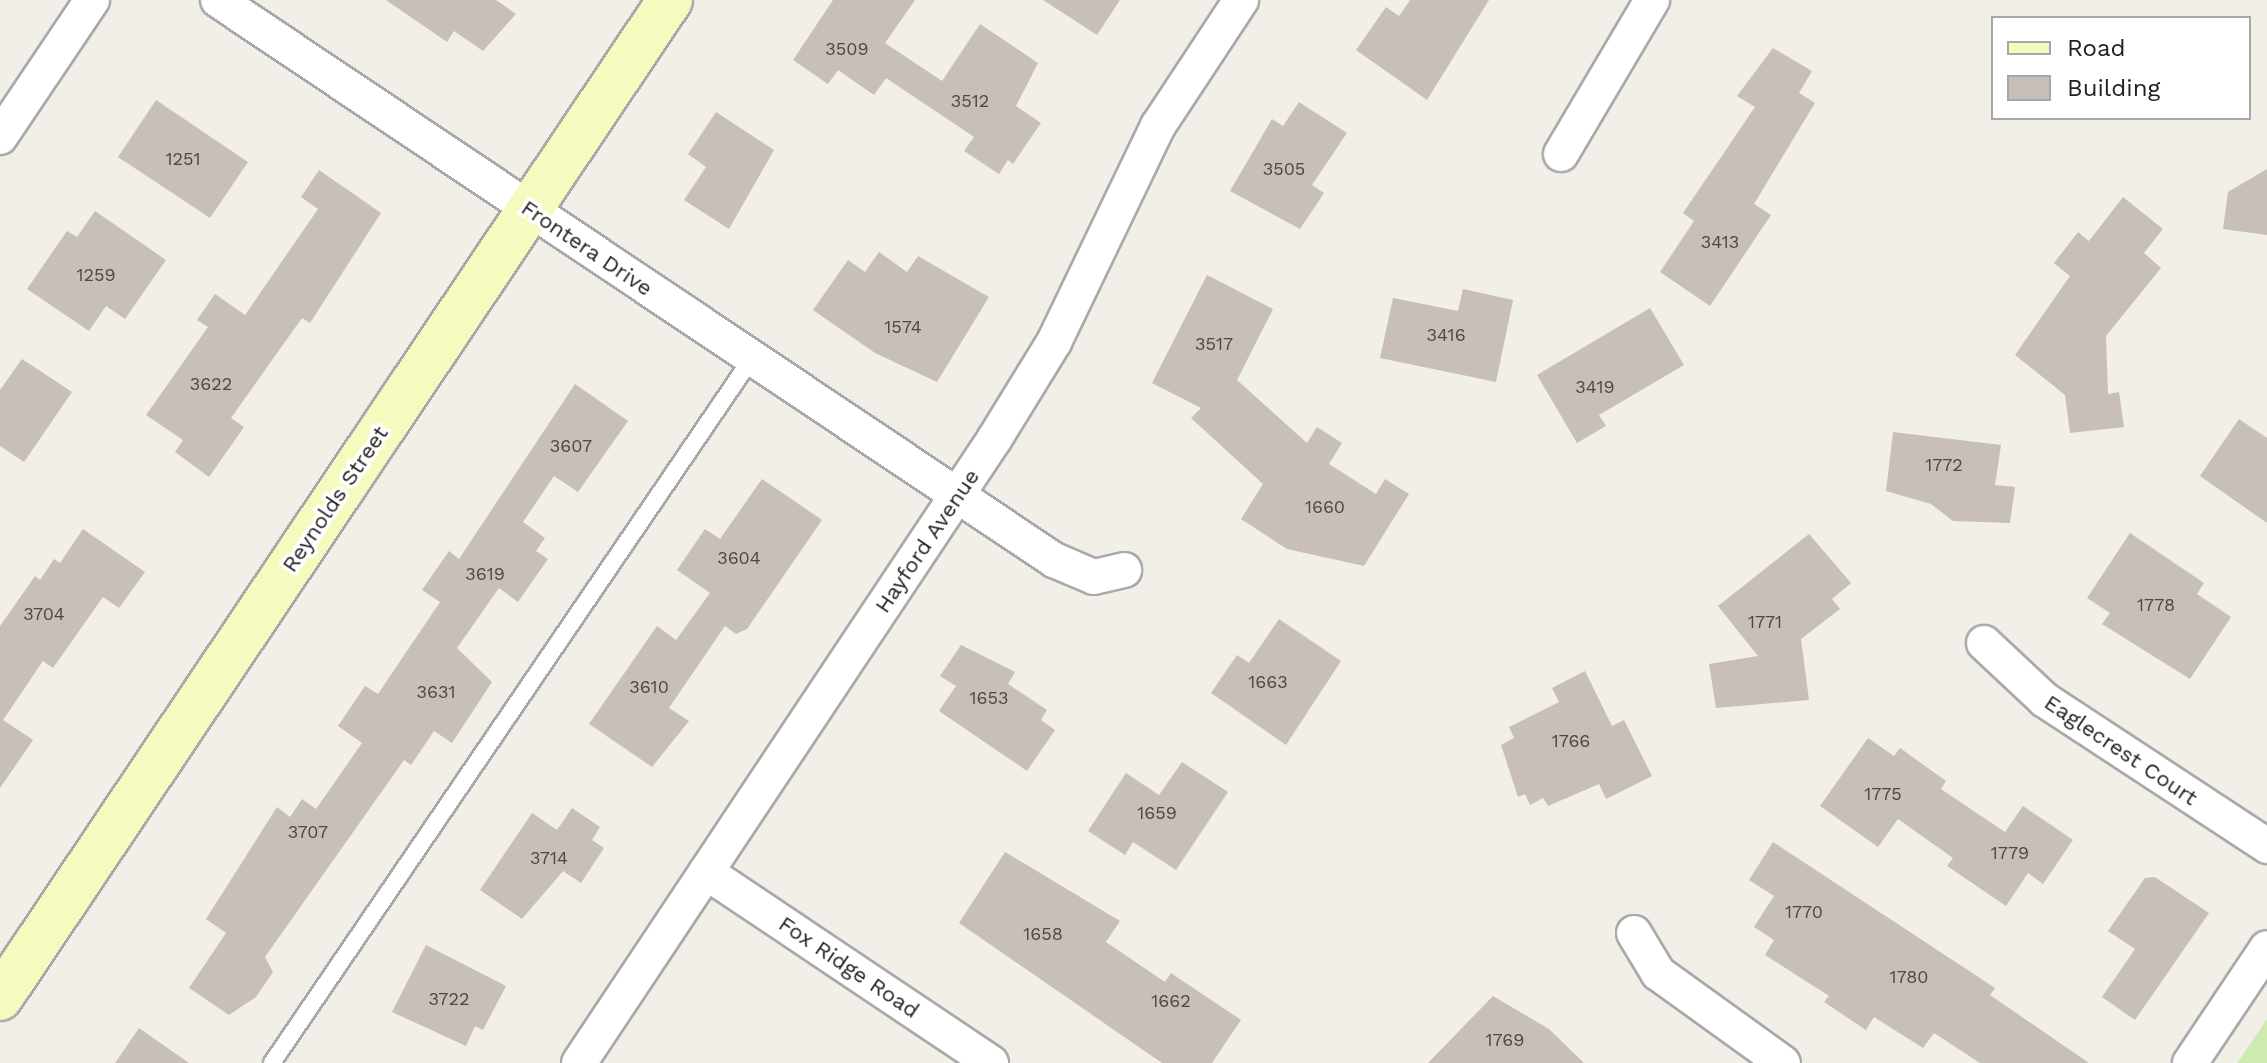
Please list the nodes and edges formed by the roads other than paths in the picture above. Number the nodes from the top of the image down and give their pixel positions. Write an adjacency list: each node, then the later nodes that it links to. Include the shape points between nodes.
1 (92, 0): 6 (street)
2 (218, 0): 8 (street, Frontera Drive)
3 (670, 0): 8 (street, Reynolds Street)
4 (1241, 0): 10 (street, Hayford Avenue, via 1158,126 1054,342)
5 (1652, 0): 7 (street)
6 (0, 137)
7 (1561, 154)
8 (530, 209): 9 (street, Frontera Drive); 17 (street, Reynolds Street)
9 (752, 358): 10 (street, Frontera Drive); 18 (lane)
10 (957, 496): 11 (street, Frontera Drive, via 1054,560 1094,577); 14 (street, Hayford Avenue)
11 (1124, 570)
12 (1984, 643): 13 (street, Eaglecrest Court, via 2045,700)
13 (2267, 846)
14 (706, 872): 19 (street, Hayford Avenue); 20 (street, Fox Ridge Road)
15 (1634, 933): 21 (street, via 1658,973)
16 (2267, 948): 22 (street)
17 (0, 998)
18 (272, 1063)
19 (579, 1063)
20 (991, 1063)
21 (1783, 1063)
22 (2190, 1063)

